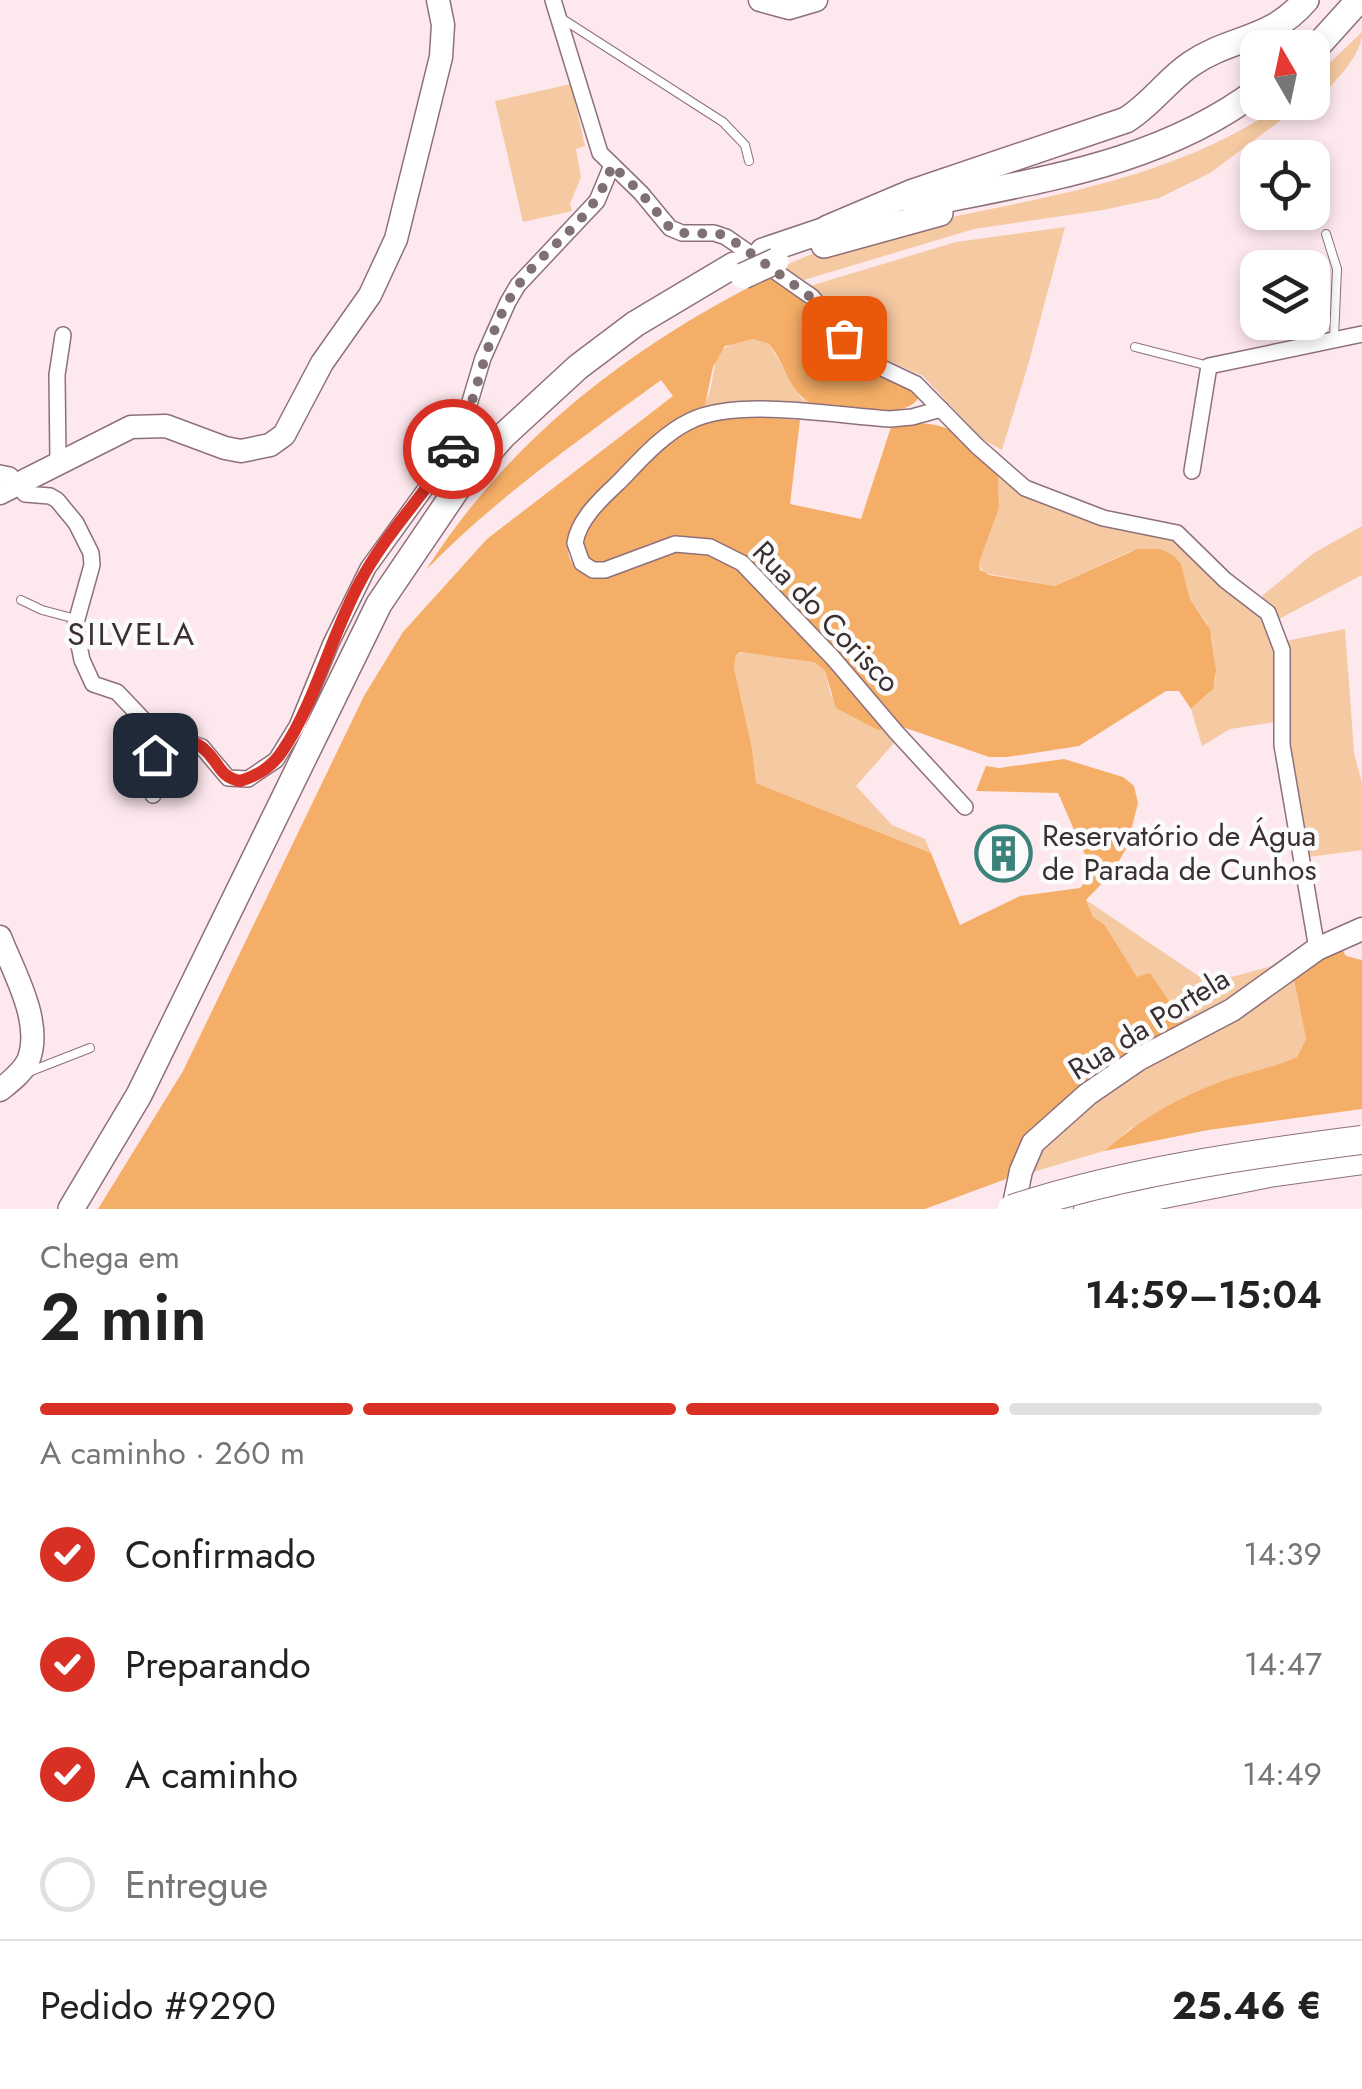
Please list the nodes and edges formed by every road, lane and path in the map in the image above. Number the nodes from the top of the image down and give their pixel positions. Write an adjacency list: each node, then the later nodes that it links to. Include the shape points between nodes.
1 (438, 0): 24 (main road, via 441,57 396,239 284,436 241,451 176,428 139,426)
2 (760, 0): 3 (main road, via 788,8)
3 (814, 0)
4 (1306, 0): 14 (highway, via 1275,28 1192,64 1126,120)
5 (1346, 0): 8 (highway)
6 (1359, 0): 9 (highway)
7 (555, 8): 12 (lane, via 723,122 745,145); 13 (street, via 598,150)
8 (1319, 30)
9 (1330, 32)
10 (1240, 101): 14 (highway, via 1198,128 1112,162)
11 (1240, 109): 16 (highway, via 1133,163)
12 (748, 161)
13 (612, 165): 23 (street, via 670,228 720,234 738,244 812,298 861,358 910,379); 29 (street, via 597,202 508,302 458,438 368,568 276,760 234,780 202,747)
14 (828, 228): 16 (highway)
15 (1326, 234): 20 (lane, via 1336,269)
16 (770, 256): 17 (highway)
17 (738, 270): 39 (highway, via 649,314 592,356 527,412 456,489 379,604 139,1095); 40 (highway, via 641,332 570,388 434,538 388,609 148,1100)
18 (1362, 334): 20 (street)
19 (63, 335): 24 (street)
20 (1334, 337): 22 (street)
21 (1135, 347): 22 (lane)
22 (1209, 366): 25 (street)
23 (941, 409): 31 (street, Rua do Corisco, via 890,419 747,409 706,414 671,433 617,483 586,517 575,542 592,570 675,544 710,547 742,563); 34 (street, via 1025,488 1103,518 1178,533 1268,613 1282,650 1282,746)
24 (58, 462): 26 (main road)
25 (1192, 471)
26 (5, 483): 28 (street, via 57,500 89,547 92,566)
27 (21, 600): 28 (lane)
28 (76, 620): 29 (street, via 90,679 118,692)
29 (159, 734): 30 (street)
30 (153, 795)
31 (966, 807)
32 (1362, 929): 34 (main road, Rua da Portela)
33 (0, 936): 36 (main road, via 31,1029 28,1060)
34 (1318, 950): 41 (main road, Rua da Portela, via 1232,1010 1120,1070 1063,1115 1028,1150)
35 (90, 1048): 36 (lane)
36 (9, 1083)
37 (1362, 1140): 41 (highway, bridge, via 1145,1174)
38 (1362, 1160): 42 (highway)
39 (71, 1209)
40 (84, 1209)
41 (1012, 1209)
42 (1088, 1209)

